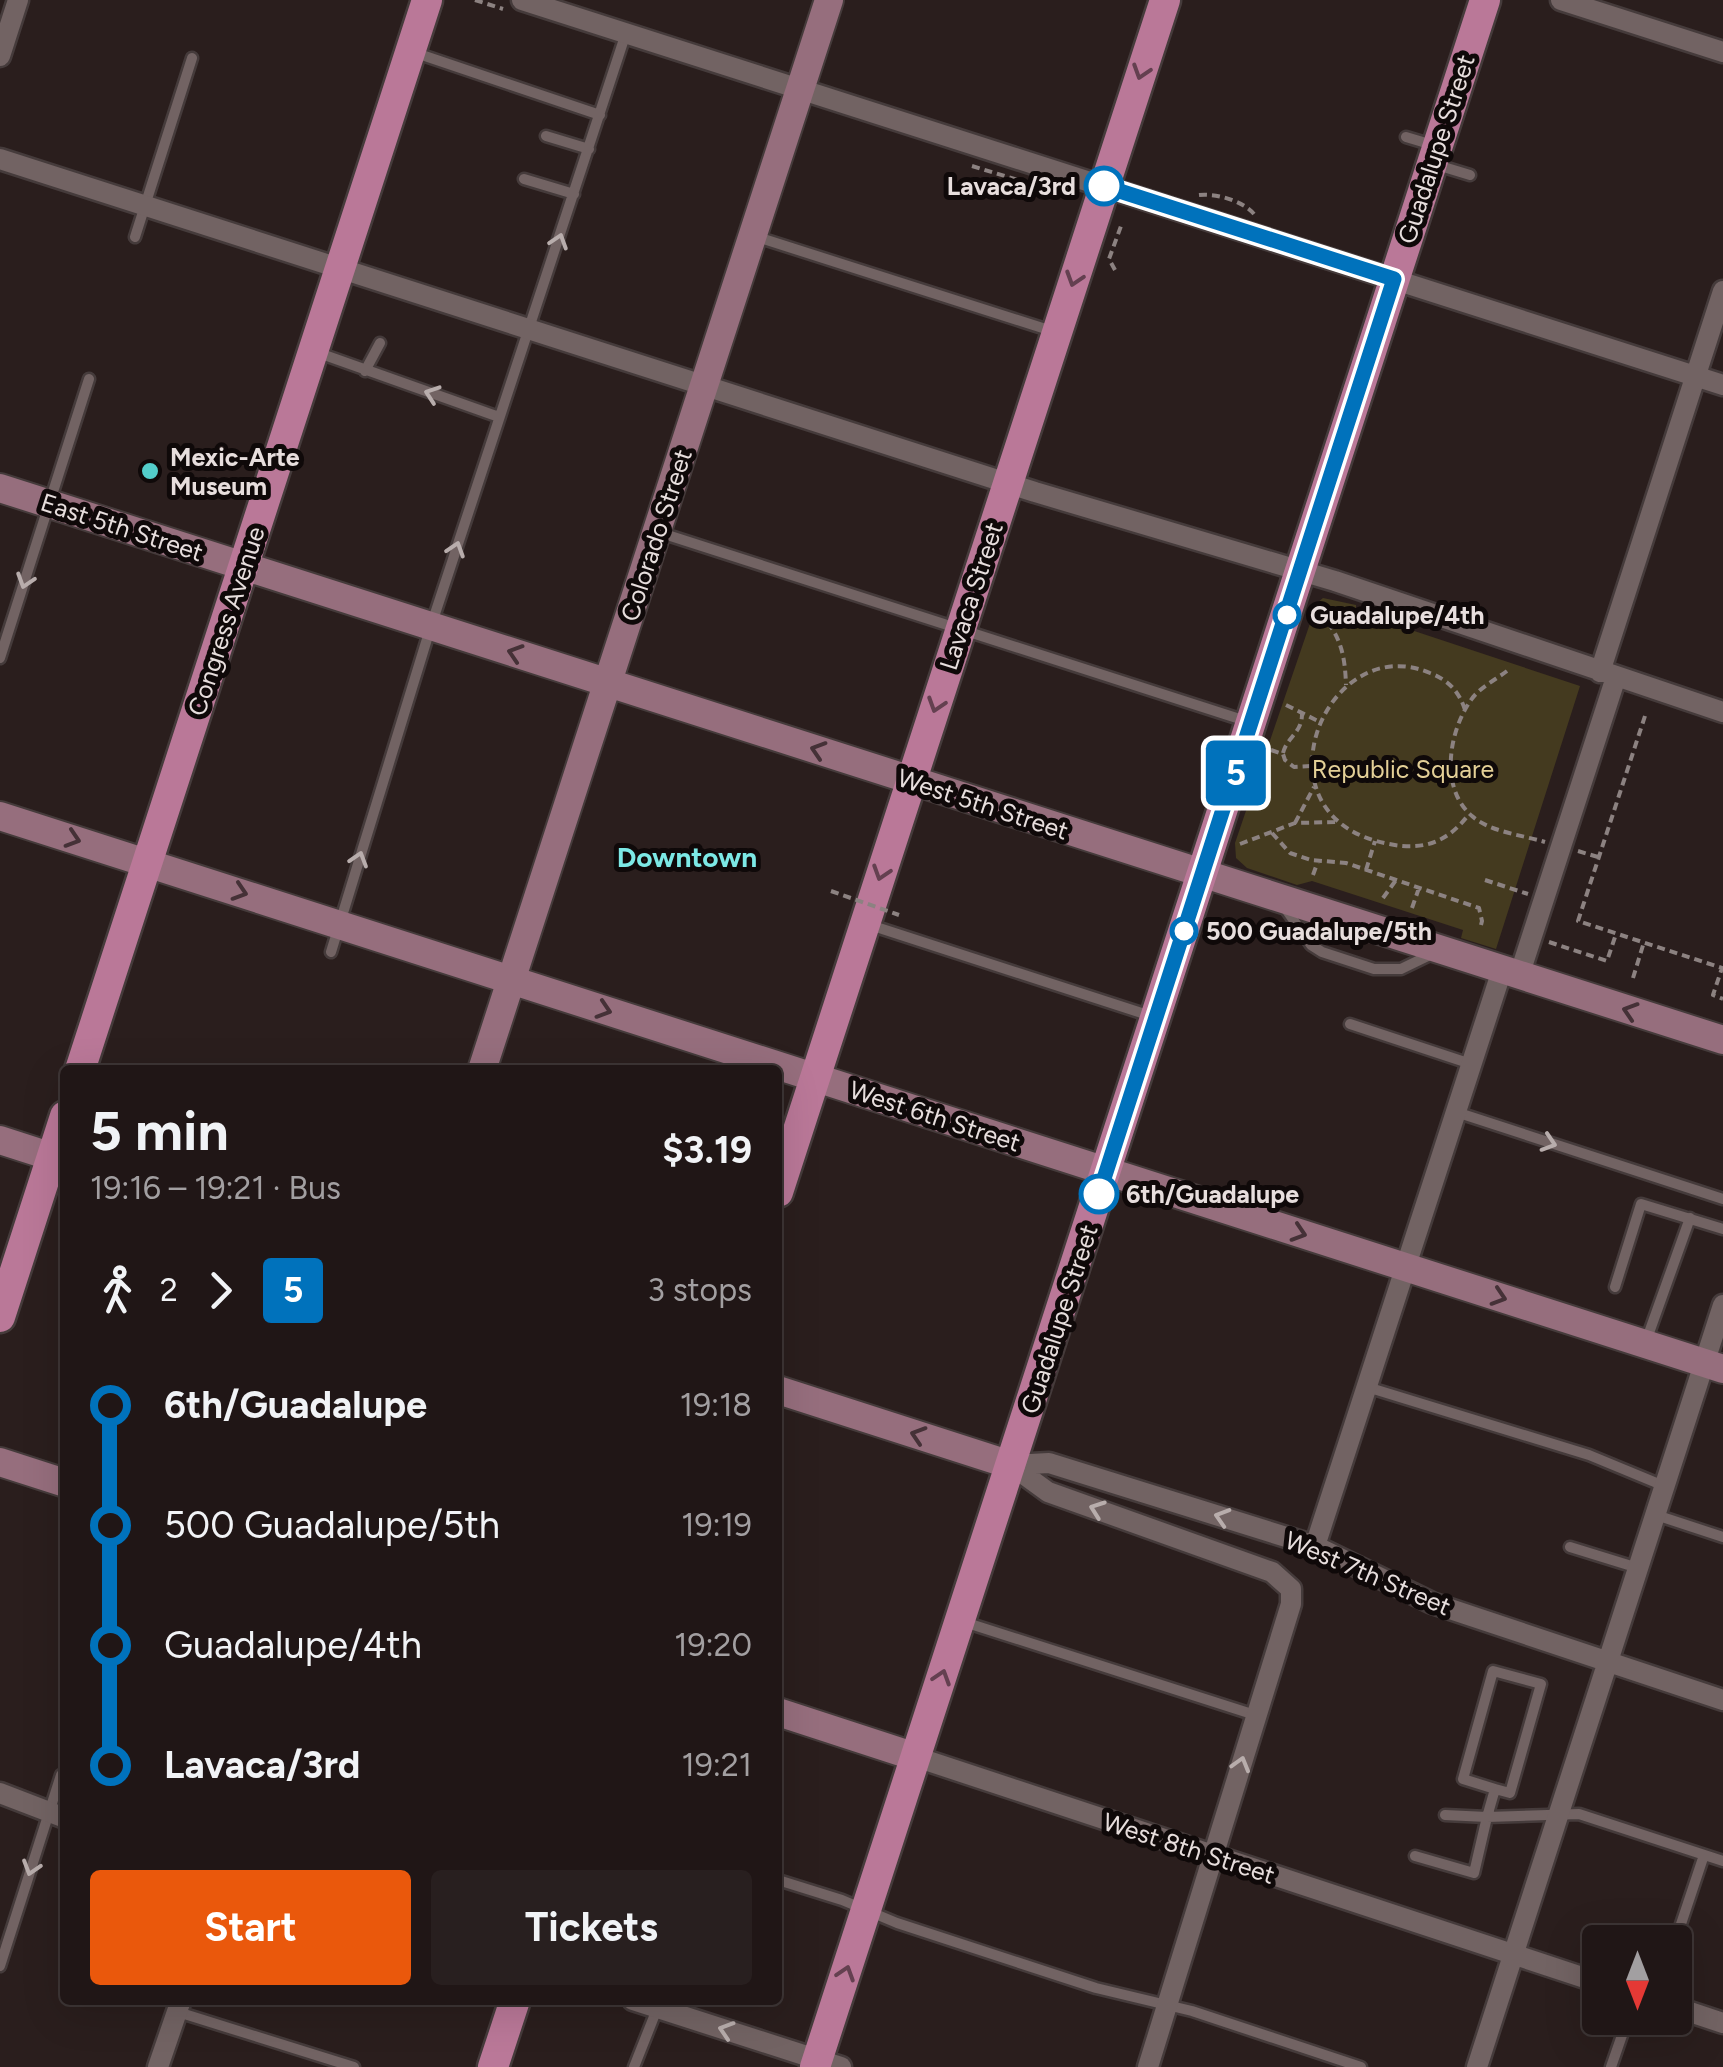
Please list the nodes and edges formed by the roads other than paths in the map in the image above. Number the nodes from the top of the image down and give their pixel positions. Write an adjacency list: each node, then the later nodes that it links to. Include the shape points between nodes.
1 (16, 0): 11 (street)
2 (427, 0): 9 (main road, Congress Avenue)
3 (522, 0): 8 (street)
4 (829, 0): 13 (main road, Colorado Street)
5 (1164, 0): 22 (main road, Lavaca Street, one-way to 22)
6 (1485, 0): 18 (main road, Guadalupe Street)
7 (1560, 0): 10 (street)
8 (626, 34): 13 (street); 14 (lane)
9 (410, 51): 14 (lane); 27 (main road, Congress Avenue)
10 (1723, 52)
11 (0, 56)
12 (192, 58): 24 (lane)
13 (800, 89): 22 (street); 25 (main road, Colorado Street)
14 (600, 116): 17 (lane)
15 (546, 136): 17 (lane)
16 (1406, 137): 18 (lane)
17 (589, 148): 23 (lane)
18 (1434, 155): 20 (lane); 28 (main road, Guadalupe Street)
19 (0, 159): 24 (street)
20 (1470, 175)
21 (524, 179): 23 (lane)
22 (1104, 186): 28 (street); 31 (main road, Lavaca Street, one-way to 31)
23 (574, 194): 30 (lane, one-way to 23)
24 (145, 206): 26 (lane); 27 (street)
25 (753, 236): 31 (lane); 37 (main road, Colorado Street)
26 (135, 237)
27 (340, 268): 30 (street); 33 (main road, Congress Avenue)
28 (1394, 279): 35 (street); 45 (main road, Guadalupe Street)
29 (1723, 291): 35 (street)
30 (530, 329): 37 (street); 39 (lane)
31 (1056, 333): 40 (main road, Lavaca Street)
32 (380, 342): 34 (lane)
33 (313, 350): 34 (lane); 44 (main road, Congress Avenue)
34 (365, 371): 39 (lane, one-way to 34)
35 (1696, 376): 38 (street); 49 (street)
36 (89, 379): 42 (lane)
37 (704, 386): 40 (street); 43 (main road, Colorado Street)
38 (1723, 386)
39 (499, 417): 46 (lane, one-way to 39)
40 (1008, 483): 45 (street); 47 (main road, Lavaca Street)
41 (0, 488): 42 (main road, East 5th Street)
42 (50, 504): 44 (main road, East 5th Street); 48 (lane, one-way to 48)
43 (657, 532): 47 (lane); 50 (main road, Colorado Street)
44 (244, 566): 46 (main road, West 5th Street); 55 (main road, Congress Avenue)
45 (1300, 573): 49 (street); 52 (main road, Guadalupe Street)
46 (432, 626): 50 (main road, West 5th Street, one-way to 46); 57 (lane, one-way to 46)
47 (960, 629): 52 (lane); 53 (main road, Lavaca Street, one-way to 53)
48 (0, 658)
49 (1608, 674): 51 (street); 60 (street, via 1544,899)
50 (608, 683): 53 (main road, West 5th Street, one-way to 50); 61 (main road, Colorado Street)
51 (1723, 712)
52 (1252, 723): 56 (main road, Guadalupe Street)
53 (911, 781): 56 (main road, West 5th Street); 58 (main road, Lavaca Street, one-way to 58)
54 (0, 816): 55 (main road, West 6th Street, one-way to 55)
55 (147, 863): 57 (main road, West 6th Street, one-way to 57); 66 (main road, Congress Avenue)
56 (1202, 874): 60 (main road, West 5th Street); 62 (main road, Guadalupe Street)
57 (339, 924): 59 (lane); 61 (main road, West 6th Street)
58 (865, 924): 62 (lane); 70 (main road, Lavaca Street)
59 (331, 952)
60 (1510, 973): 64 (main road, West 5th Street, one-way to 60); 65 (street)
61 (511, 980): 67 (main road, Colorado Street); 68 (main road, West 6th Street, one-way to 68)
62 (1156, 1017): 74 (main road, Guadalupe Street)
63 (1350, 1024): 65 (lane)
64 (1723, 1040)
65 (1472, 1064): 71 (street)
66 (82, 1065)
67 (484, 1065)
68 (777, 1065)
69 (782, 1066): 70 (main road, West 6th Street, one-way to 70)
70 (815, 1077): 74 (main road, West 6th Street); 75 (main road, Lavaca Street)
71 (1456, 1112): 76 (lane, one-way to 76); 79 (street)
72 (0, 1140): 73 (main road)
73 (58, 1159): 82 (main road)
74 (1106, 1171): 79 (main road, West 6th Street, one-way to 79); 88 (main road, Guadalupe Street)
75 (782, 1180)
76 (1723, 1199)
77 (1690, 1218): 78 (lane); 80 (lane, via 1641,1204); 83 (lane)
78 (1723, 1229)
79 (1406, 1268): 83 (main road, West 6th Street, one-way to 83); 85 (street)
80 (1615, 1287)
81 (1723, 1306): 84 (street)
82 (0, 1317)
83 (1645, 1344): 84 (main road, West 6th Street)
84 (1714, 1366): 90 (street)
85 (1367, 1387): 90 (lane, via 1589,1455); 93 (street)
86 (782, 1391): 88 (main road, West 7th Street, one-way to 86)
87 (0, 1462): 89 (main road)
88 (1011, 1465): 93 (street, West 7th Street, one-way to 88, via 1048,1463); 96 (main road, Guadalupe Street); 100 (street, West 7th Street, one-way to 88, via 1292,1599 1286,1581 1048,1492)
89 (60, 1481)
90 (1664, 1486): 91 (street)
91 (1655, 1515): 92 (lane); 95 (street)
92 (1723, 1537)
93 (1315, 1546): 97 (street, West 7th Street, via 1432,1603)
94 (1570, 1547): 95 (lane)
95 (1638, 1568): 97 (street)
96 (960, 1621): 100 (lane); 101 (main road, Guadalupe Street, one-way to 96)
97 (1607, 1663): 98 (street, West 7th Street); 105 (street)
98 (1723, 1700)
99 (782, 1713): 101 (main road, West 8th Street)
100 (1255, 1715): 111 (street, one-way to 100)
101 (916, 1757): 111 (street, West 8th Street); 114 (main road, Guadalupe Street)
102 (60, 1783): 106 (lane)
103 (1494, 1789): 103 (lane, via 1510,1794 1541,1684 1493,1671 1464,1780); 108 (lane)
104 (0, 1794): 106 (street)
105 (1558, 1814): 108 (lane); 110 (lane, via 1579,1814); 116 (street)
106 (56, 1815): 117 (lane, one-way to 117)
107 (1446, 1815): 108 (lane)
108 (1487, 1817): 109 (lane, via 1474,1873)
109 (1416, 1856)
110 (1704, 1856): 112 (lane); 115 (lane)
111 (1213, 1857): 116 (street, West 8th Street); 122 (street)
112 (1723, 1861)
113 (782, 1881): 114 (lane)
114 (866, 1911): 122 (lane); 127 (main road, Guadalupe Street, one-way to 114)
115 (1681, 1925)
116 (1514, 1954): 118 (street, West 8th Street); 134 (street)
117 (0, 1966)
118 (1582, 1976)
119 (513, 2005): 130 (main road)
120 (648, 2005): 123 (street)
121 (179, 2006): 128 (street); 129 (lane)
122 (1165, 2007): 132 (street); 133 (lane)
123 (657, 2008): 127 (street, one-way to 123); 131 (lane)
124 (1692, 2013): 125 (street)
125 (1723, 2023)
126 (1622, 2035): 135 (lane)
127 (825, 2064)
128 (158, 2067)
129 (354, 2067)
130 (493, 2067)
131 (634, 2067)
132 (1148, 2067)
133 (1361, 2067)
134 (1477, 2067)
135 (1610, 2067)

